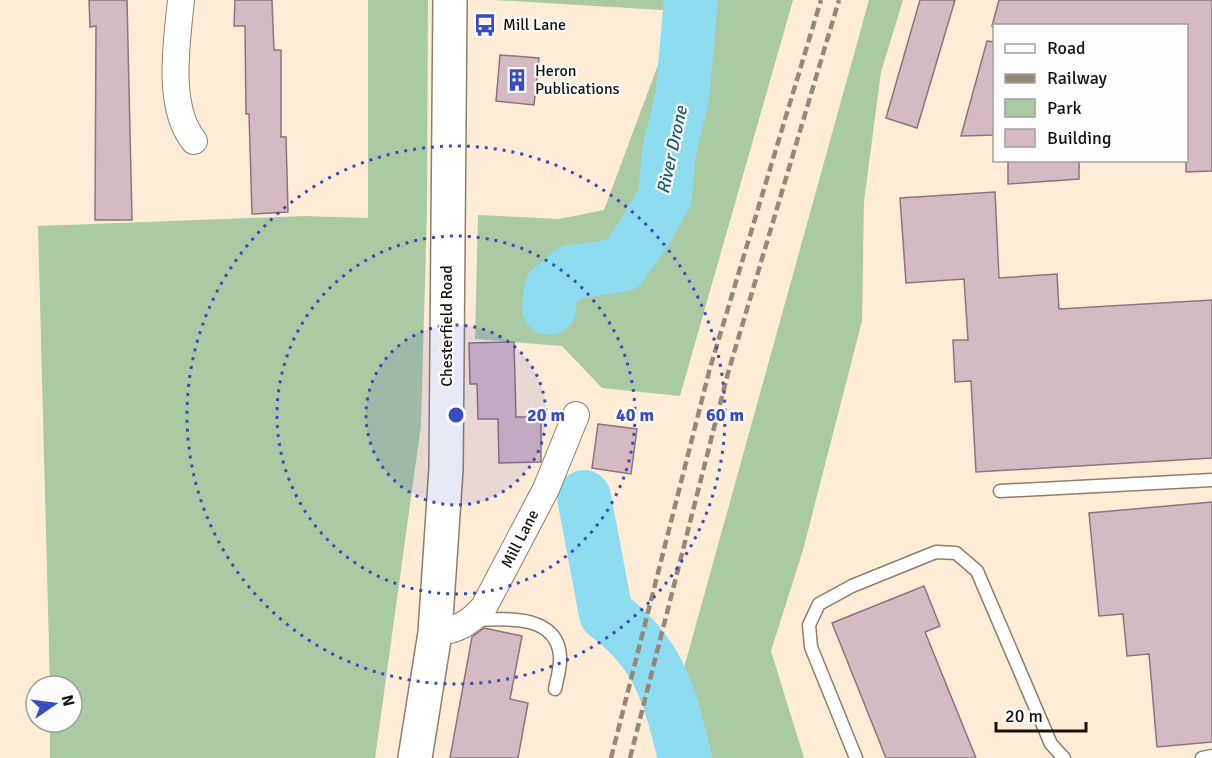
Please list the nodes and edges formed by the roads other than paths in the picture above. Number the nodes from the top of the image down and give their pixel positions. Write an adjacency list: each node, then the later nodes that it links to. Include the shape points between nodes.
1 (181, 0): 3 (street, via 176,52 178,99 186,131)
2 (450, 0): 8 (main road, Chesterfield Road, via 446,469)
3 (194, 141)
4 (576, 415): 7 (street, Mill Lane, via 546,489 484,607)
5 (1212, 480): 6 (lane)
6 (1000, 491)
7 (473, 620): 8 (street, via 458,630); 9 (lane, via 514,618 540,626 554,638 560,655)
8 (435, 633): 11 (main road, Chesterfield Road)
9 (555, 689)
10 (1212, 756): 14 (lane)
11 (416, 758)
12 (856, 758): 13 (lane, via 811,647 809,625 819,604 852,586 936,552 956,553 977,571 1051,744)
13 (1064, 758)
14 (1202, 758)

